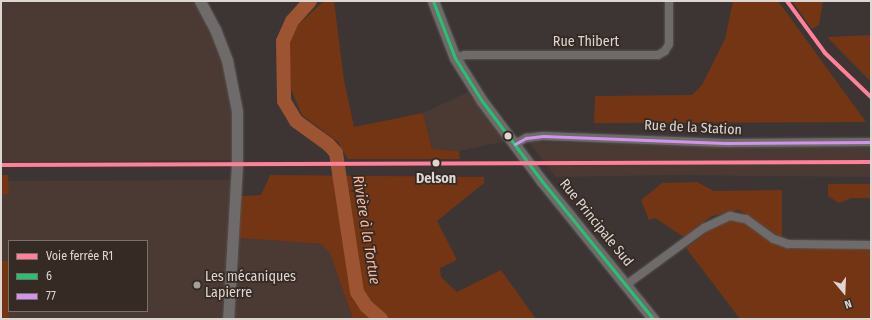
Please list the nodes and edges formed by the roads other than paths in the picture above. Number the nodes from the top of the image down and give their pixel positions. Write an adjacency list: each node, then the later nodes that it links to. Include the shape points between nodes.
1 (200, 1): 9 (street, via 224,49 237,110 237,165)
2 (433, 1): 4 (street, Rue Principale Sud)
3 (669, 1): 4 (street, Rue Thibert, via 669,44 658,55 465,55)
4 (455, 58): 6 (street, Rue Principale Sud, via 482,101)
5 (871, 142): 6 (street, Rue de la Station, via 733,143 543,136 526,138)
6 (515, 144): 8 (street, Rue Principale Sud)
7 (871, 245): 8 (street, via 784,243 746,219 730,216 704,228)
8 (626, 285): 10 (street, Rue Principale Sud)
9 (228, 319)
10 (653, 319)

